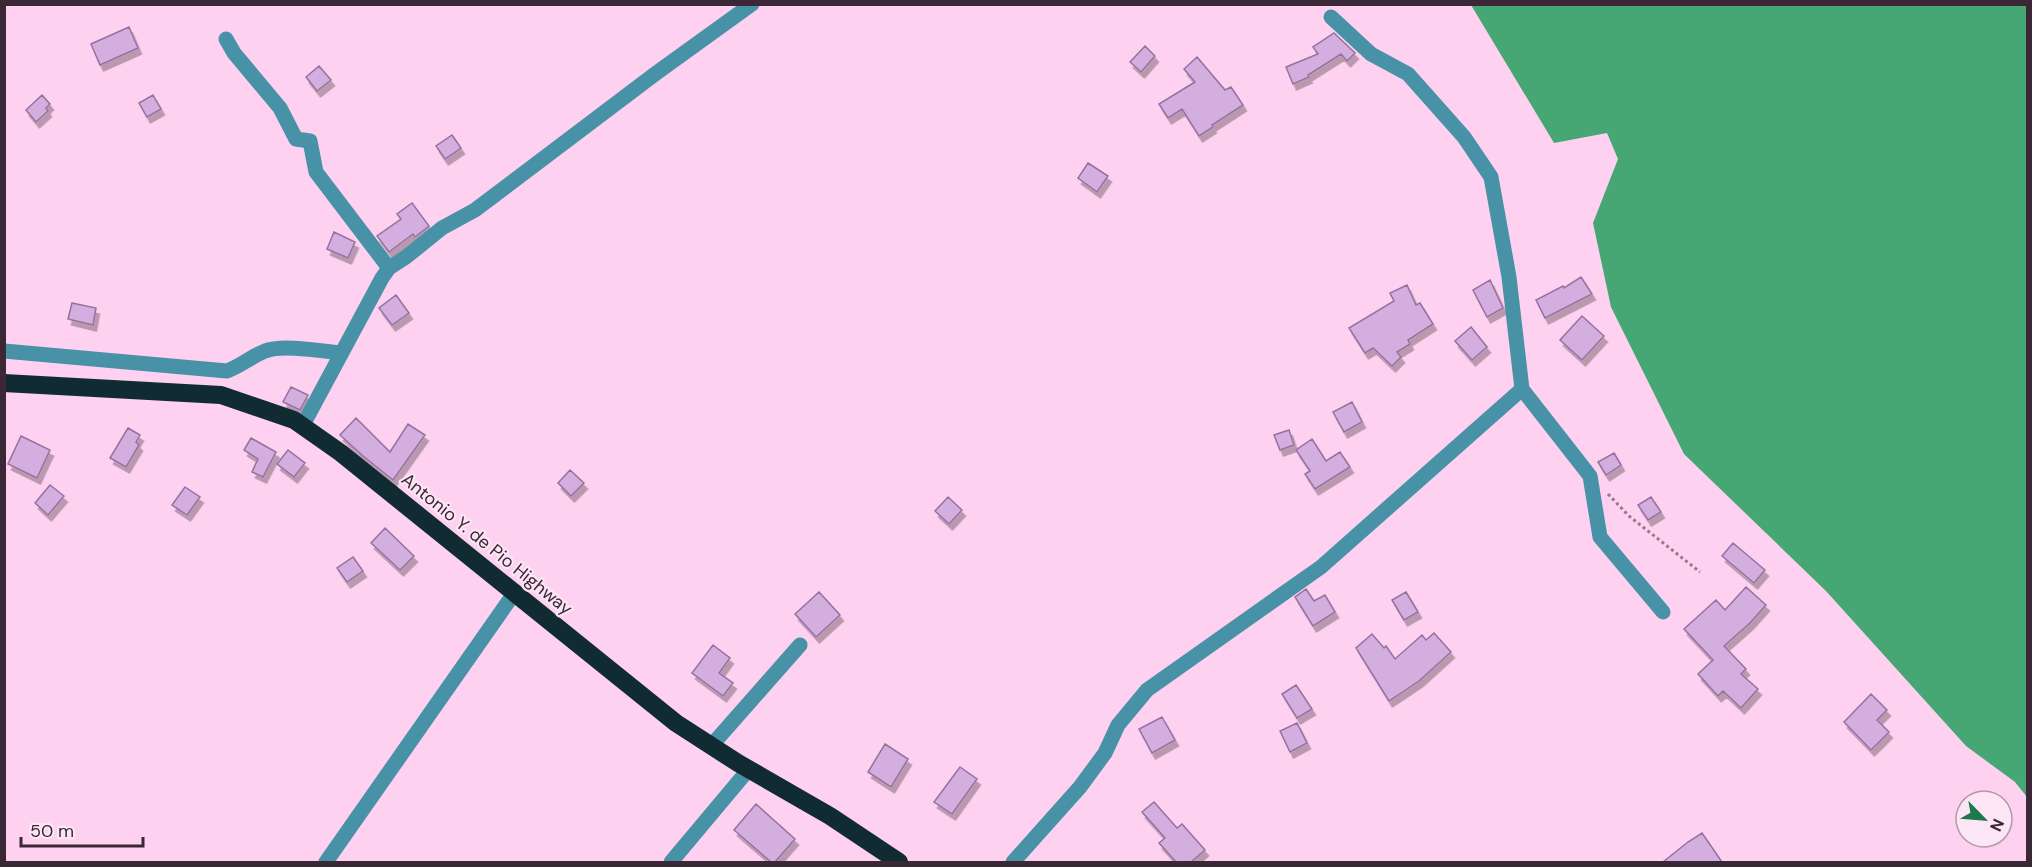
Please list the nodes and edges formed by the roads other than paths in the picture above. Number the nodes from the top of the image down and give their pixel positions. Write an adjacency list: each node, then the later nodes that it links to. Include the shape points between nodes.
1 (752, 4): 4 (street, via 476,210 442,228)
2 (1331, 17): 8 (street, via 1371,54 1408,75 1464,138 1491,177 1509,277)
3 (226, 39): 4 (street, via 280,108 296,139 310,141 316,172)
4 (389, 268): 6 (street)
5 (4, 351): 6 (street, via 227,370 267,350 294,348)
6 (341, 353): 9 (street)
7 (4, 382): 9 (highway, Antonio Y. de Pio Highway, via 221,395)
8 (1522, 389): 11 (street, via 1590,476 1600,537); 18 (street, via 1321,567 1146,690 1118,725 1105,753 1080,787)
9 (303, 425): 10 (highway, Antonio Y. de Pio Highway)
10 (515, 592): 13 (highway, Antonio Y. de Pio Highway, via 676,723); 15 (street)
11 (1663, 612)
12 (800, 645): 13 (street)
13 (711, 746): 14 (highway, Antonio Y. de Pio Highway)
14 (749, 769): 16 (street); 17 (highway, Antonio Y. de Pio Highway)
15 (326, 862)
16 (671, 862)
17 (899, 862)
18 (1013, 862)

